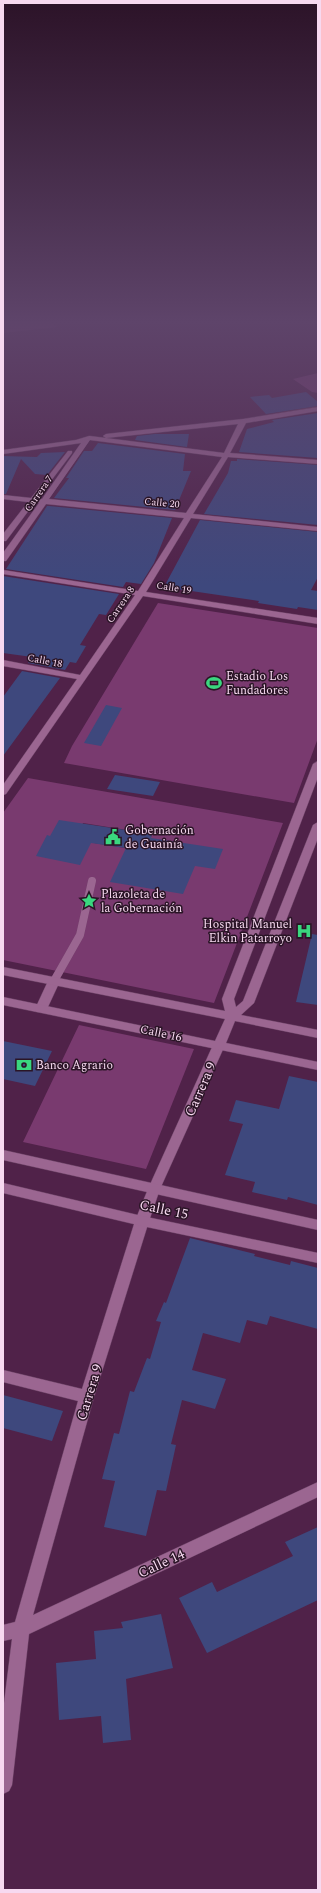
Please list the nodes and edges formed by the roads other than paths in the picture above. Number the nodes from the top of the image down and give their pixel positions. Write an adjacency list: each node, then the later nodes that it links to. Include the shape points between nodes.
1 (318, 409): 2 (street)
2 (243, 421): 3 (street); 6 (street, Carrera 8)
3 (88, 438): 4 (street); 6 (street); 10 (street, Carrera 7)
4 (77, 442): 5 (street); 9 (street, Carrera 7)
5 (3, 452)
6 (226, 455): 7 (street); 11 (street, Carrera 8)
7 (318, 462)
8 (3, 496): 9 (street, Calle 20)
9 (33, 500): 10 (street, Calle 20); 13 (street, Carrera 7)
10 (45, 500): 11 (street, Calle 20); 14 (street, Carrera 7)
11 (188, 515): 12 (street, Calle 20); 16 (street, Carrera 8)
12 (318, 529)
13 (3, 539)
14 (3, 559)
15 (3, 572): 16 (street, Calle 19)
16 (141, 593): 17 (street, Calle 19); 19 (street, Carrera 8)
17 (318, 621)
18 (3, 663): 19 (street, Calle 18)
19 (83, 678): 21 (street, Carrera 8)
20 (318, 764): 28 (street, via 228,999)
21 (3, 792)
22 (318, 825): 28 (street, Carrera 9, via 248,1003)
23 (92, 881): 25 (lane, via 80,935)
24 (3, 971): 25 (street)
25 (54, 981): 27 (street); 28 (street)
26 (3, 1001): 27 (street, Calle 16)
27 (41, 1009): 30 (street, Calle 16)
28 (232, 1016): 29 (street); 30 (street, Carrera 9)
29 (318, 1034)
30 (219, 1045): 31 (street, Calle 16); 34 (street, Carrera 9)
31 (318, 1066)
32 (3, 1155): 34 (street, Calle 15)
33 (3, 1188): 35 (street, Calle 15)
34 (154, 1189): 35 (street, Carrera 9); 36 (street, Calle 15)
35 (142, 1221): 37 (street, Calle 15); 39 (street, Carrera 9)
36 (318, 1225)
37 (318, 1258)
38 (3, 1376): 39 (street)
39 (87, 1397): 41 (street, Carrera 9)
40 (318, 1489): 41 (street, Calle 14)
41 (21, 1629): 42 (street, Calle 14); 43 (street, Carrera 9)
42 (3, 1633)
43 (3, 1785)

